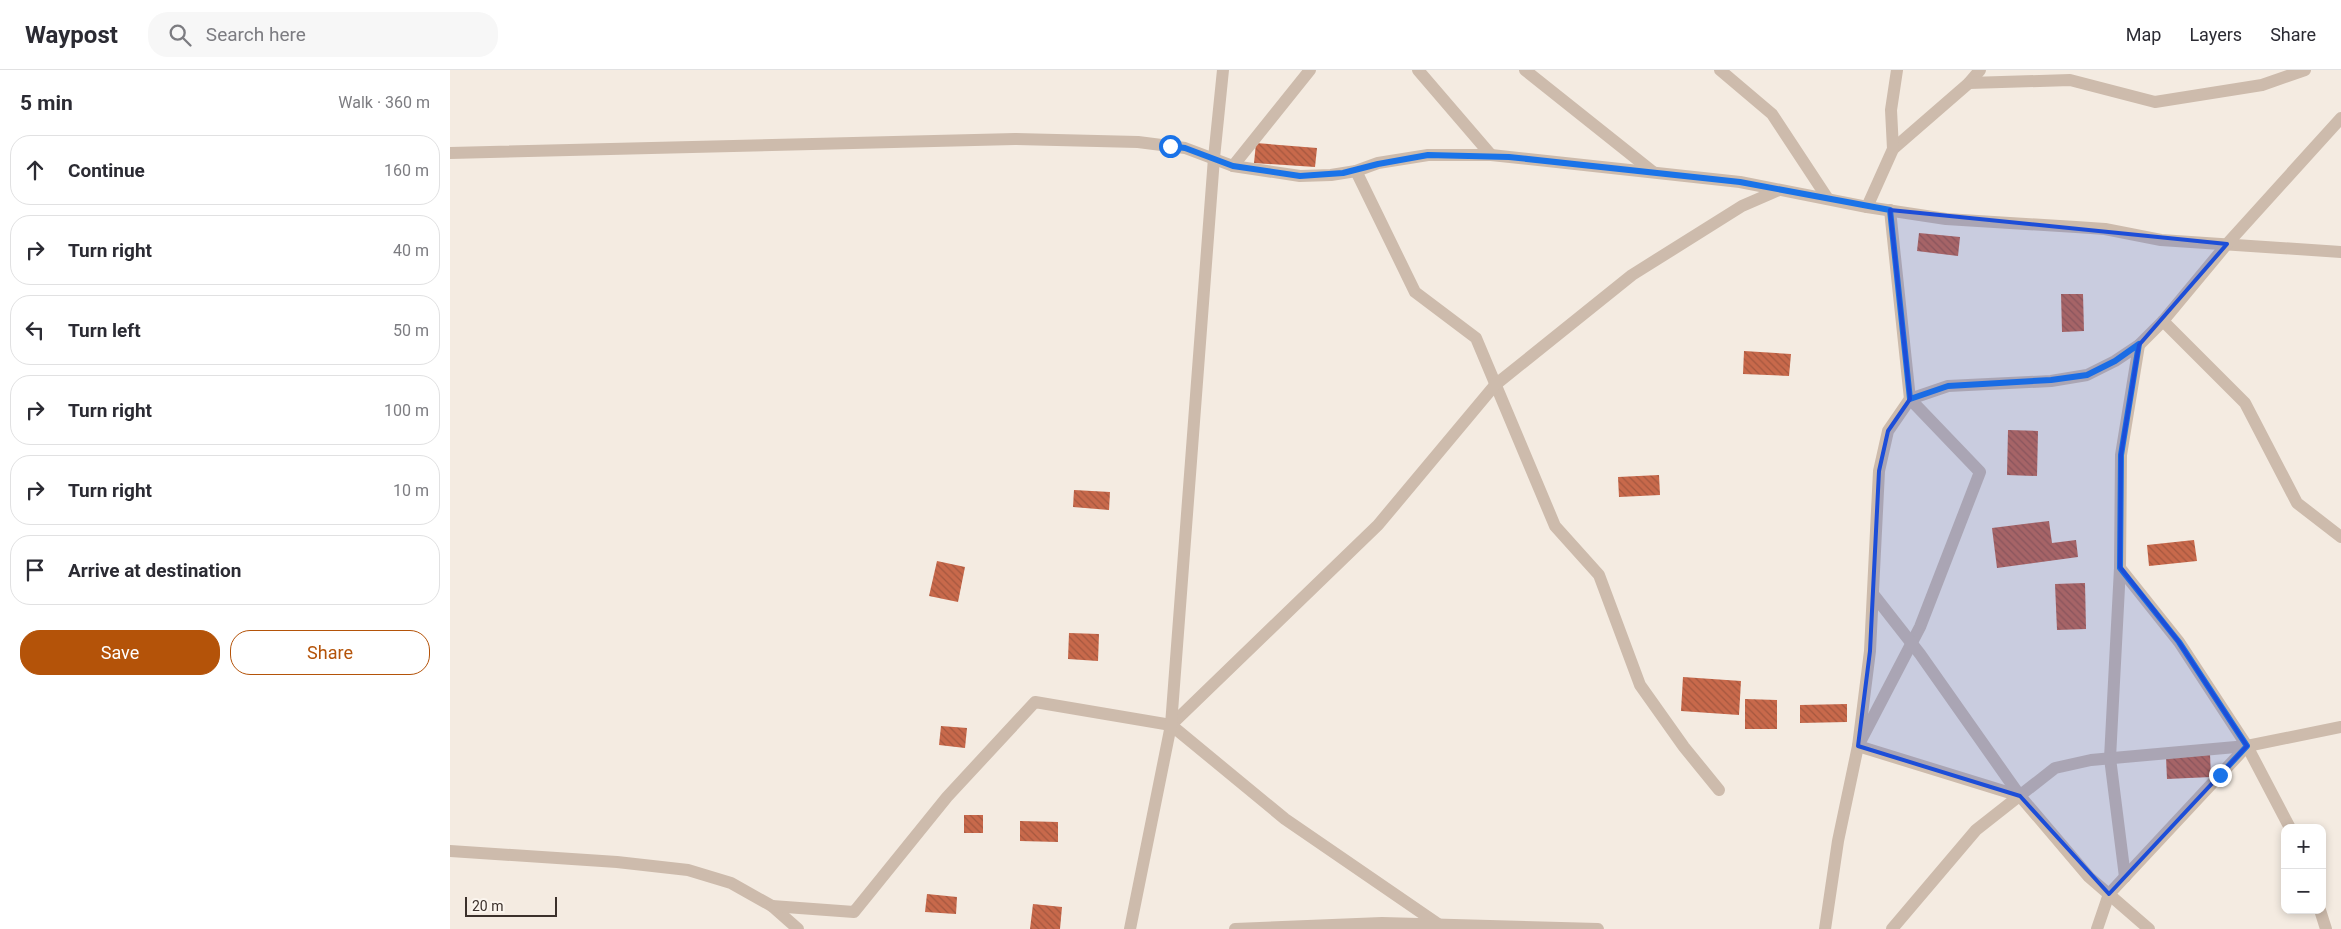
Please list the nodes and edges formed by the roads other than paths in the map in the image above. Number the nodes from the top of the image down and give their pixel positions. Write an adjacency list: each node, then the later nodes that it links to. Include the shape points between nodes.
1 (1223, 70): 14 (street)
2 (1310, 70): 15 (street)
3 (1418, 70): 13 (street)
4 (1525, 70): 17 (street)
5 (1720, 70): 19 (street, via 1772,114)
6 (1897, 70): 11 (street)
7 (1980, 70): 9 (street)
8 (2305, 70): 9 (street, via 2262,85 2155,102 2070,80)
9 (1969, 83): 11 (street)
10 (2341, 118): 22 (street)
11 (1892, 148): 20 (street)
12 (450, 153): 14 (street, via 1015,139 1138,142 1185,148)
13 (1492, 155): 16 (street, via 1428,155); 17 (street)
14 (1214, 158): 15 (street); 32 (street)
15 (1233, 166): 16 (street, via 1300,176)
16 (1356, 171): 26 (street, via 1415,292 1476,338)
17 (1653, 172): 18 (street)
18 (1779, 190): 19 (street); 26 (street, via 1742,206 1632,275)
19 (1828, 199): 20 (street)
20 (1867, 207): 21 (street)
21 (1890, 210): 22 (street, via 1946,218 2105,229 2161,240); 27 (street)
22 (2227, 244): 23 (street); 24 (street)
23 (2341, 252)
24 (2163, 321): 25 (street); 28 (street, via 2244,403 2297,504)
25 (2139, 344): 27 (street, via 2087,375 1948,386); 29 (street, via 2121,455)
26 (1494, 385): 32 (street, via 1378,525); 37 (street, via 1555,526 1599,576 1640,684)
27 (1910, 399): 30 (street, via 1888,431 1879,470); 31 (street, via 1980,472)
28 (2341, 537)
29 (2120, 568): 35 (street, via 2179,642); 36 (street)
30 (1873, 594): 31 (street); 34 (street, via 1870,651)
31 (1911, 643): 34 (street); 38 (street)
32 (1171, 725): 43 (street, via 1035,702 947,797 854,912); 45 (street, via 1284,819); 48 (street)
33 (2341, 727): 35 (street)
34 (1858, 746): 38 (street); 51 (street, via 1838,841)
35 (2247, 746): 36 (street); 39 (street); 41 (street)
36 (2110, 758): 38 (street, via 2056,768); 41 (street)
37 (1719, 790)
38 (2020, 796): 42 (street, via 2089,877); 52 (street, via 1976,830)
39 (2288, 824)
40 (450, 851): 43 (street, via 688,870 731,882)
41 (2125, 877): 42 (street)
42 (2109, 894): 53 (street); 54 (street)
43 (772, 906): 47 (street)
44 (2321, 914): 55 (street)
45 (1438, 924): 46 (street); 49 (street)
46 (1544, 928): 50 (street)
47 (798, 929)
48 (1130, 929)
49 (1235, 929)
50 (1598, 929)
51 (1825, 929)
52 (1892, 929)
53 (2097, 929)
54 (2149, 929)
55 (2326, 929)

